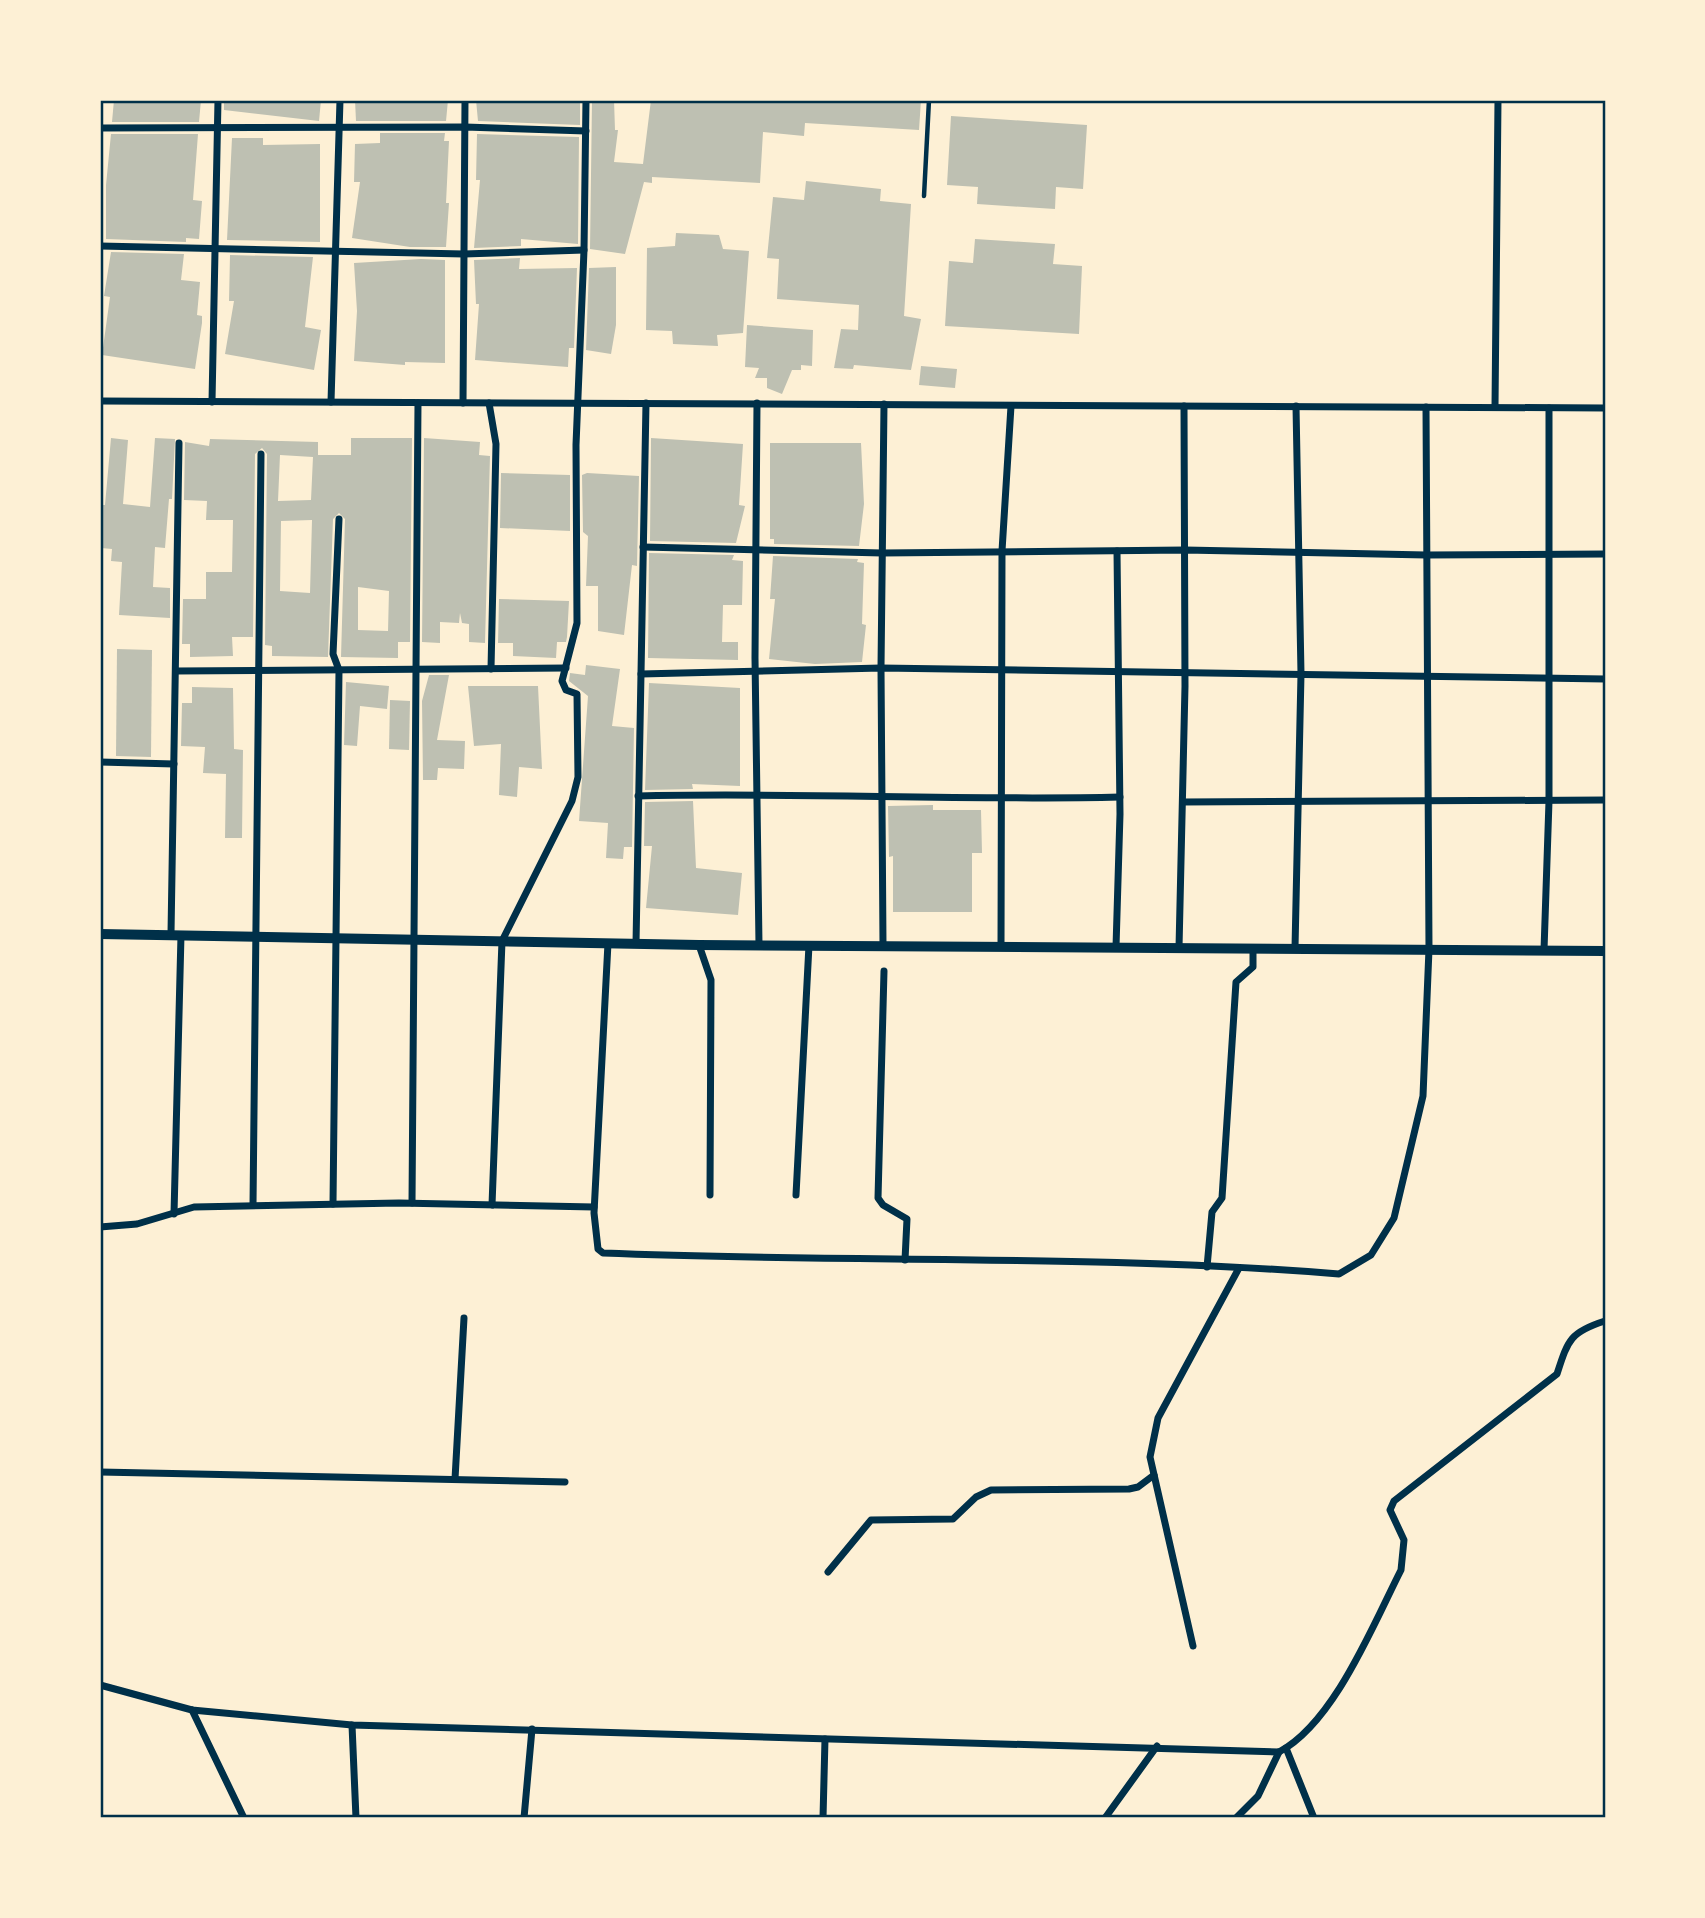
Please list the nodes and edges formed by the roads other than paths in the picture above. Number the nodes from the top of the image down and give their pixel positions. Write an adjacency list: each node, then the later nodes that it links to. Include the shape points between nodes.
1 (218, 100): 7 (street)
2 (340, 100): 10 (street)
3 (465, 100): 8 (street)
4 (586, 100): 11 (street)
5 (929, 100): 12 (lane)
6 (1498, 100): 32 (street)
7 (218, 127): 9 (street); 10 (street); 14 (street)
8 (465, 127): 10 (street); 11 (street); 17 (street)
9 (100, 128)
10 (340, 128): 16 (street)
11 (586, 131): 15 (street)
12 (924, 196)
13 (100, 246): 14 (street)
14 (216, 248): 16 (street); 19 (street)
15 (584, 250): 17 (street); 22 (street)
16 (335, 252): 17 (street); 20 (street)
17 (464, 254): 23 (street)
18 (100, 401): 19 (street)
19 (212, 402): 20 (street)
20 (331, 402): 21 (street)
21 (418, 402): 23 (street); 55 (street)
22 (579, 402): 24 (street); 25 (street); 48 (street, via 577,623)
23 (463, 403): 24 (street)
24 (489, 403): 50 (street, via 496,444)
25 (646, 403): 26 (street); 38 (street)
26 (757, 403): 27 (street); 39 (street)
27 (884, 404): 28 (street); 44 (street)
28 (1011, 406): 29 (street); 41 (street)
29 (1184, 406): 30 (street); 40 (street)
30 (1296, 407): 31 (street); 43 (street)
31 (1426, 407): 32 (street); 46 (street)
32 (1496, 407): 33 (street)
33 (1549, 408): 34 (street); 47 (street)
34 (1605, 408)
35 (179, 443): 53 (street)
36 (261, 454): 54 (street)
37 (340, 519): 51 (street, via 333,654)
38 (643, 547): 39 (street); 58 (street)
39 (755, 550): 44 (street); 56 (street)
40 (1185, 550): 42 (street); 43 (street); 60 (street)
41 (1002, 551): 42 (street); 44 (street); 52 (street)
42 (1117, 551): 57 (street)
43 (1299, 552): 46 (street); 59 (street)
44 (882, 553): 49 (street)
45 (1605, 554): 47 (street)
46 (1426, 555): 47 (street); 61 (street)
47 (1549, 556): 62 (street)
48 (566, 668): 50 (street); 81 (street, via 562,681 566,690 578,694 578,777 572,801)
49 (881, 668): 52 (street); 56 (street); 68 (street)
50 (491, 669): 55 (street)
51 (339, 670): 54 (street); 55 (street); 79 (street)
52 (1001, 670): 57 (street); 70 (street)
53 (176, 671): 54 (street); 65 (street)
54 (256, 671): 78 (street)
55 (417, 671): 80 (street)
56 (755, 672): 58 (street); 66 (street)
57 (1117, 673): 60 (street); 69 (street)
58 (641, 674): 67 (street)
59 (1301, 674): 60 (street); 61 (street); 73 (street)
60 (1185, 675): 75 (street)
61 (1426, 676): 62 (street); 71 (street)
62 (1550, 678): 63 (street); 74 (street)
63 (1605, 679)
64 (100, 762): 65 (street)
65 (174, 764): 77 (street)
66 (757, 793): 67 (street); 68 (street); 85 (street)
67 (638, 796): 83 (street)
68 (882, 797): 70 (street); 84 (street)
69 (1120, 797): 70 (street); 89 (street)
70 (1001, 800): 88 (street)
71 (1427, 800): 73 (street); 74 (street); 93 (street)
72 (1605, 800): 74 (street)
73 (1298, 801): 75 (street); 92 (street)
74 (1549, 801): 94 (street)
75 (1182, 802): 90 (street)
76 (100, 934): 77 (street)
77 (176, 934): 78 (street); 104 (street)
78 (257, 936): 79 (street); 101 (street)
79 (334, 937): 80 (street); 100 (street)
80 (416, 939): 81 (street); 99 (street)
81 (502, 941): 82 (street); 102 (street)
82 (608, 943): 83 (street); 103 (street)
83 (636, 944): 87 (street)
84 (883, 944): 86 (street); 88 (street)
85 (759, 945): 86 (street); 87 (street)
86 (809, 945): 98 (street)
87 (699, 946): 97 (street, via 711,980)
88 (1001, 946): 89 (street)
89 (1116, 947): 90 (street)
90 (1179, 948): 91 (street)
91 (1253, 948): 92 (street); 107 (street, via 1253,967 1236,982 1222,1198 1212,1212)
92 (1295, 948): 93 (street)
93 (1429, 949): 94 (street); 108 (street, via 1423,1096 1394,1218 1371,1255 1339,1274)
94 (1544, 950): 95 (street)
95 (1605, 951)
96 (884, 971): 106 (street, via 878,1198 907,1219)
97 (710, 1195)
98 (796, 1195)
99 (412, 1203): 100 (street); 102 (street)
100 (333, 1204): 101 (street)
101 (253, 1205): 104 (street, via 194,1206)
102 (492, 1205): 103 (street)
103 (594, 1207): 106 (street, via 598,1249 603,1253)
104 (174, 1214): 105 (street)
105 (100, 1227)
106 (905, 1260): 107 (street)
107 (1207, 1267): 108 (street)
108 (1239, 1268): 112 (street, via 1158,1418 1150,1457)
109 (464, 1318): 113 (street)
110 (1605, 1321): 123 (street, via 1575,1334 1565,1345 1557,1374 1394,1501 1390,1510 1406,1549 1401,1570 1338,1693)
111 (100, 1472): 113 (street)
112 (1154, 1475): 115 (street, via 1129,1489 991,1490 976,1497 953,1519 871,1520); 116 (street)
113 (455, 1479): 114 (street)
114 (565, 1482)
115 (828, 1572)
116 (1193, 1646)
117 (100, 1685): 118 (street)
118 (192, 1710): 119 (street); 124 (street)
119 (352, 1725): 120 (street); 125 (street)
120 (532, 1729): 121 (street); 126 (street)
121 (825, 1739): 122 (street); 127 (street)
122 (1157, 1746): 123 (street); 128 (street)
123 (1282, 1750): 129 (street, via 1258,1796); 130 (street)
124 (244, 1818)
125 (356, 1818)
126 (524, 1818)
127 (823, 1818)
128 (1105, 1818)
129 (1236, 1818)
130 (1314, 1818)

